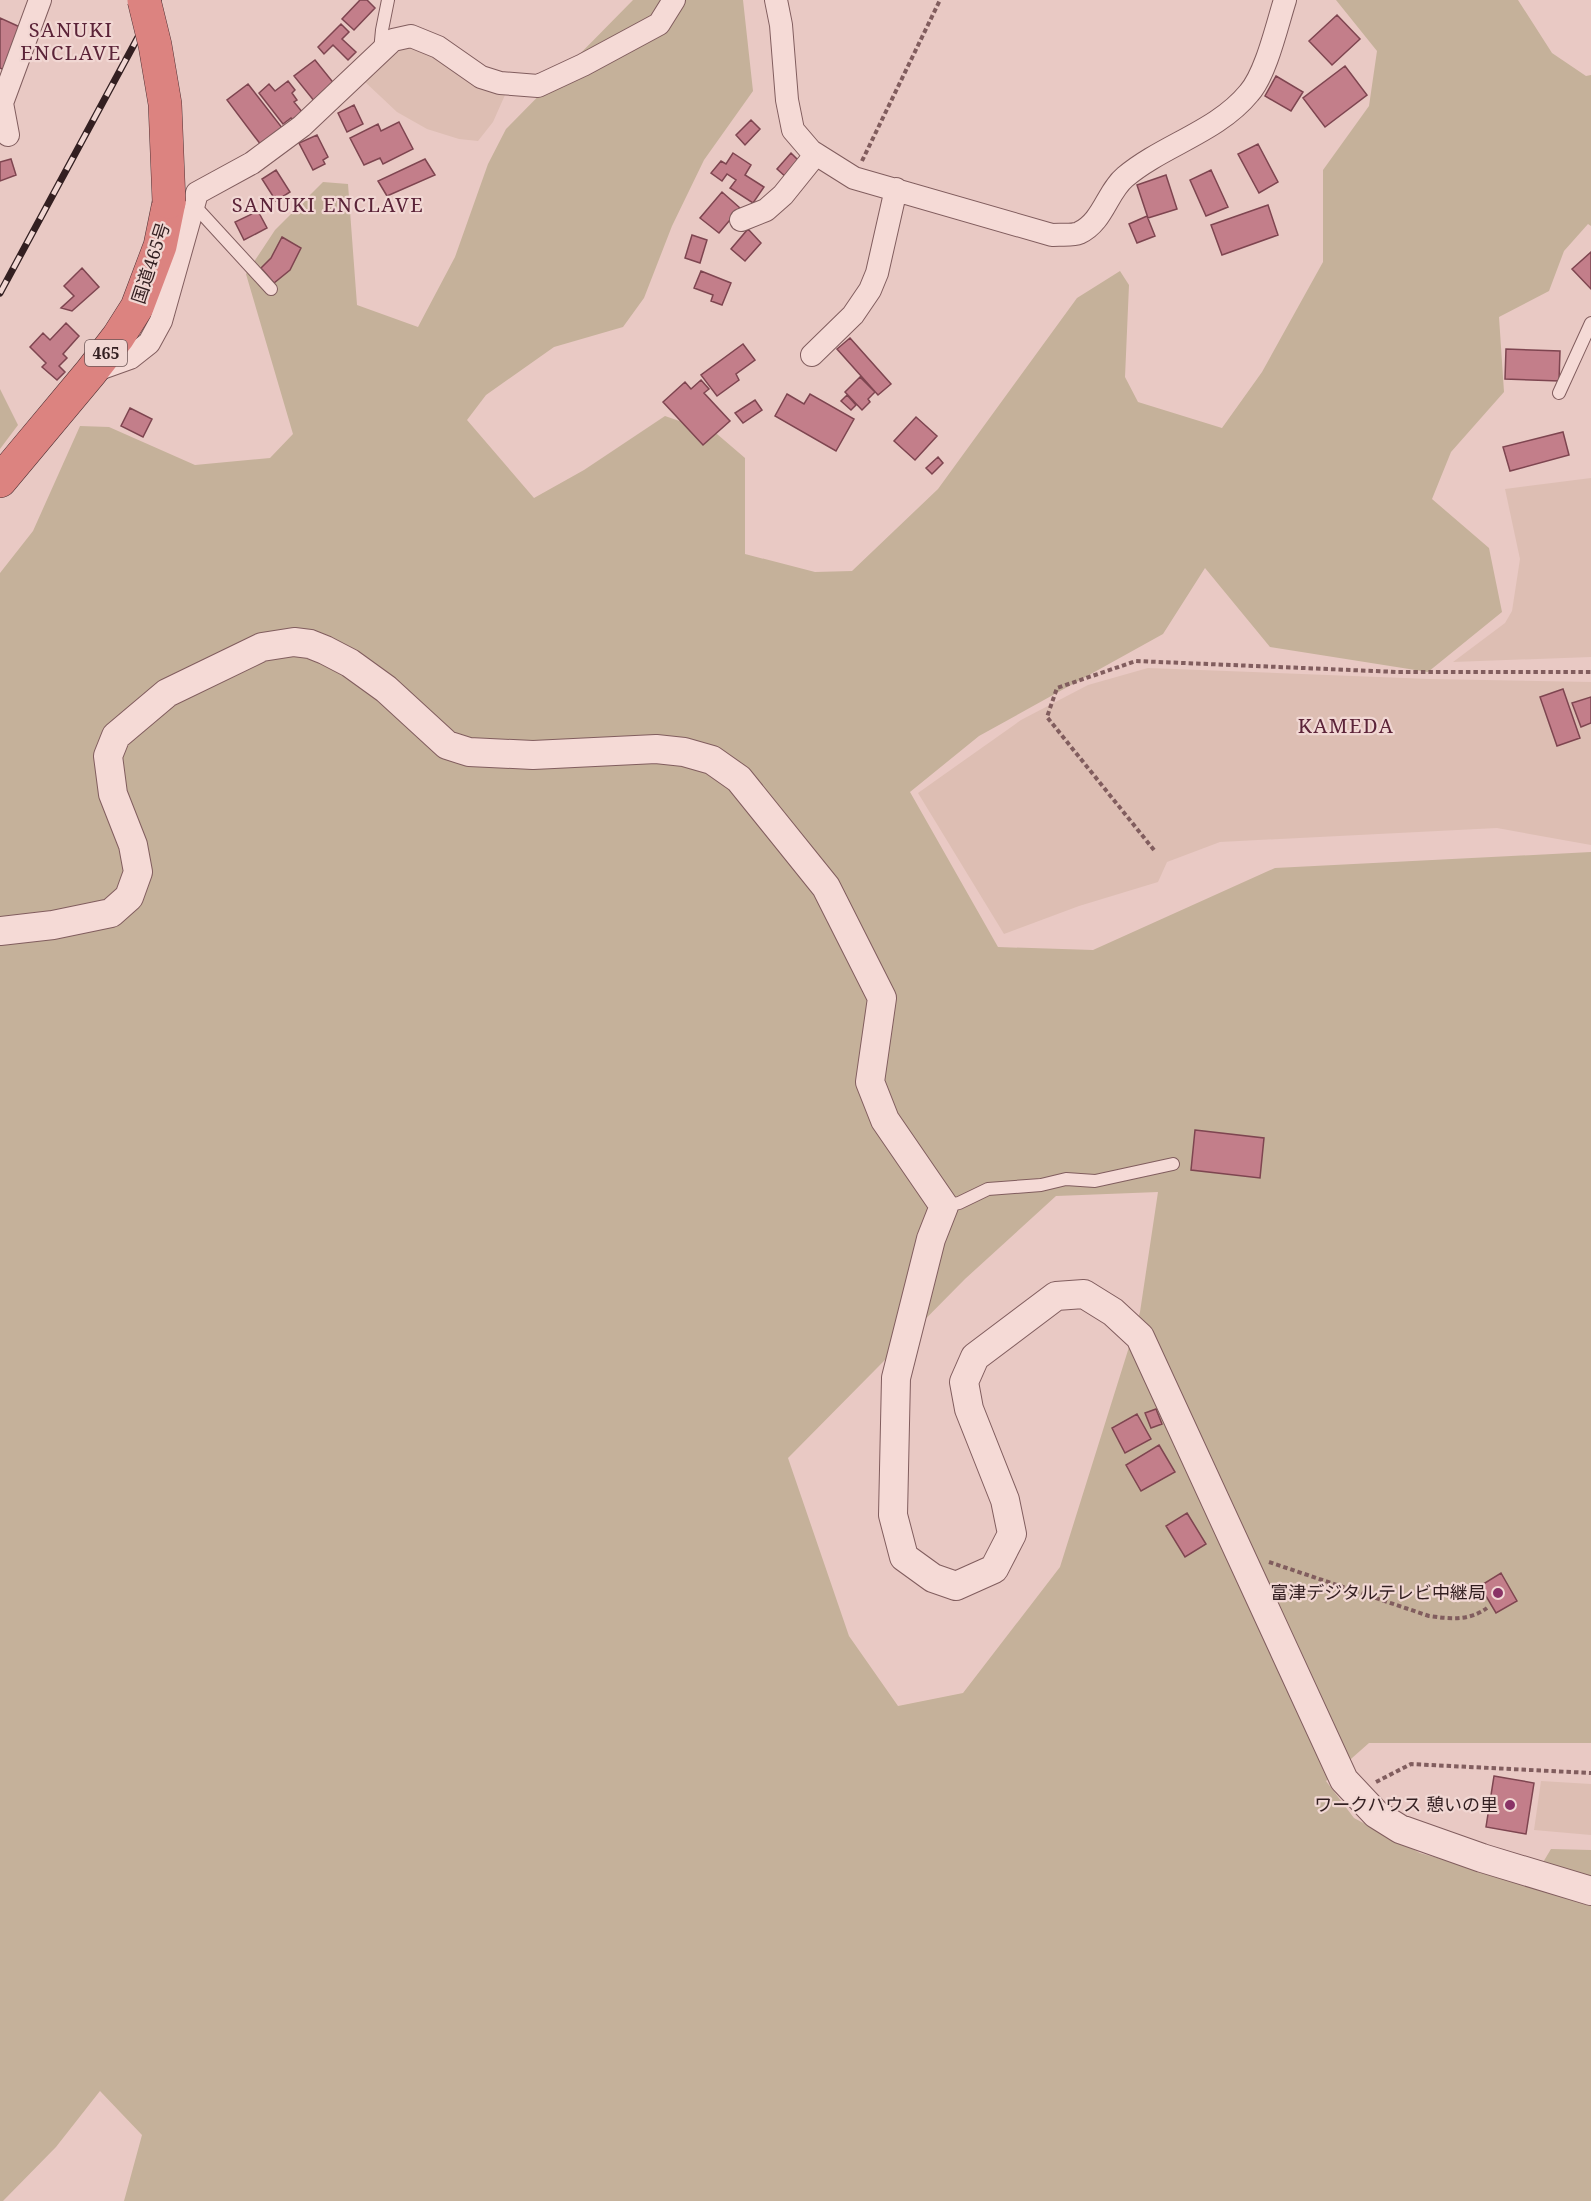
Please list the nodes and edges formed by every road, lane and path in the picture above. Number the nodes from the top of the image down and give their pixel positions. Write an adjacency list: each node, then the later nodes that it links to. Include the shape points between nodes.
1 (40, 0): 9 (street, via 2,103)
2 (144, 0): 13 (highway, 国道465号 / 465, bridge)
3 (388, 0): 8 (lane)
4 (674, 0): 8 (street, via 659,24 538,86 481,77 438,47 411,36 393,40)
5 (776, 0): 10 (street, via 793,130)
6 (940, 0): 11 (path)
7 (1286, 0): 12 (street, via 1250,93 1227,114 1152,156 1123,179 1096,220 1078,233 1052,235)
8 (380, 52): 13 (street, via 302,126 252,163)
9 (8, 135)
10 (816, 154): 11 (street); 14 (street, via 766,210)
11 (854, 178): 12 (street)
12 (896, 189): 17 (street, via 878,273 870,290 853,315)
13 (181, 203): 15 (lane); 19 (highway, 国道465号 / 465, via 137,307 118,337)
14 (741, 220)
15 (271, 289)
16 (1591, 323): 18 (lane)
17 (812, 355)
18 (1558, 393)
19 (0, 481)
20 (1591, 672): 21 (path, via 1398,672 1136,661 1058,688 1047,717)
21 (1154, 850)
22 (0, 931): 24 (street, via 111,913 129,897 138,872 133,845 113,794 108,756 116,736 167,693 262,647 294,642 325,650 386,689 447,745 469,752 532,755 656,749 712,760 739,779 826,887 882,998 870,1082 885,1120)
23 (1173, 1164): 24 (lane, via 1095,1181 1066,1179 988,1189)
24 (944, 1206): 25 (street, via 931,1239 896,1378 893,1515 904,1557 933,1578 956,1586 994,1569 1012,1534 1005,1500 969,1409 964,1382 975,1357 1056,1296 1084,1294 1113,1312 1140,1337)
25 (1239, 1552): 26 (path, via 1430,1616 1455,1620 1477,1615); 28 (street, via 1344,1780)
26 (1487, 1608)
27 (1591, 1773): 28 (path, via 1412,1764)
28 (1354, 1793): 29 (street, via 1400,1829)
29 (1591, 1891)

